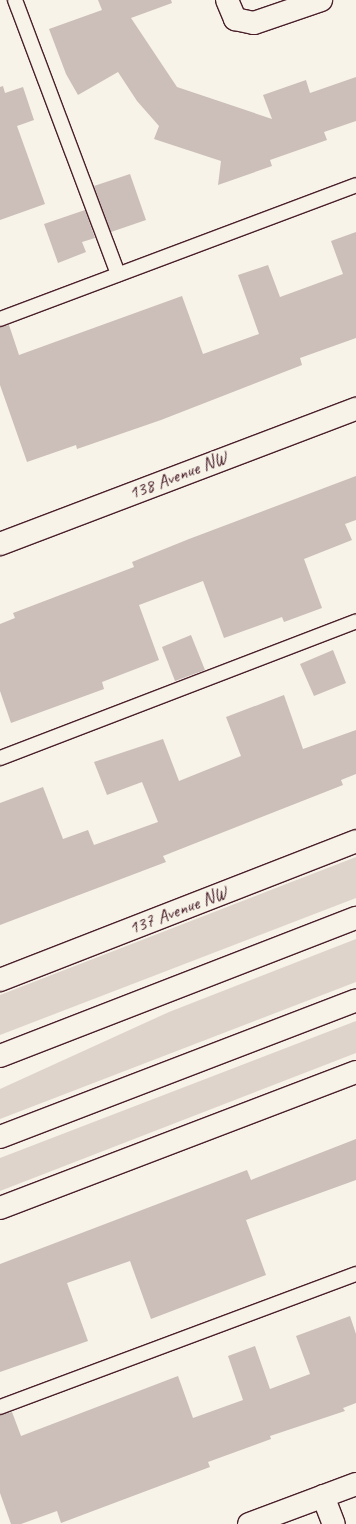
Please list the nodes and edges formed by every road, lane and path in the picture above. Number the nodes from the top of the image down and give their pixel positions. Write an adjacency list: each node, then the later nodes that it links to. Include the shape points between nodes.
1 (16, 0): 5 (lane)
2 (227, 0): 3 (street, via 235,18 254,23)
3 (321, 0)
4 (356, 185): 5 (lane)
5 (118, 274): 6 (lane)
6 (0, 319)
7 (356, 408): 8 (street, 138 Avenue NW)
8 (1, 539)
9 (356, 622): 10 (lane)
10 (0, 758)
11 (356, 841): 13 (street, 137 Avenue NW)
12 (356, 918): 15 (street)
13 (0, 980)
14 (356, 1000): 17 (street)
15 (0, 1056)
16 (356, 1072): 18 (street)
17 (0, 1137)
18 (0, 1208)
19 (356, 1274): 20 (lane)
20 (0, 1407)
21 (356, 1484): 22 (street)
22 (323, 1496): 23 (street); 24 (street)
23 (249, 1524)
24 (334, 1524)

